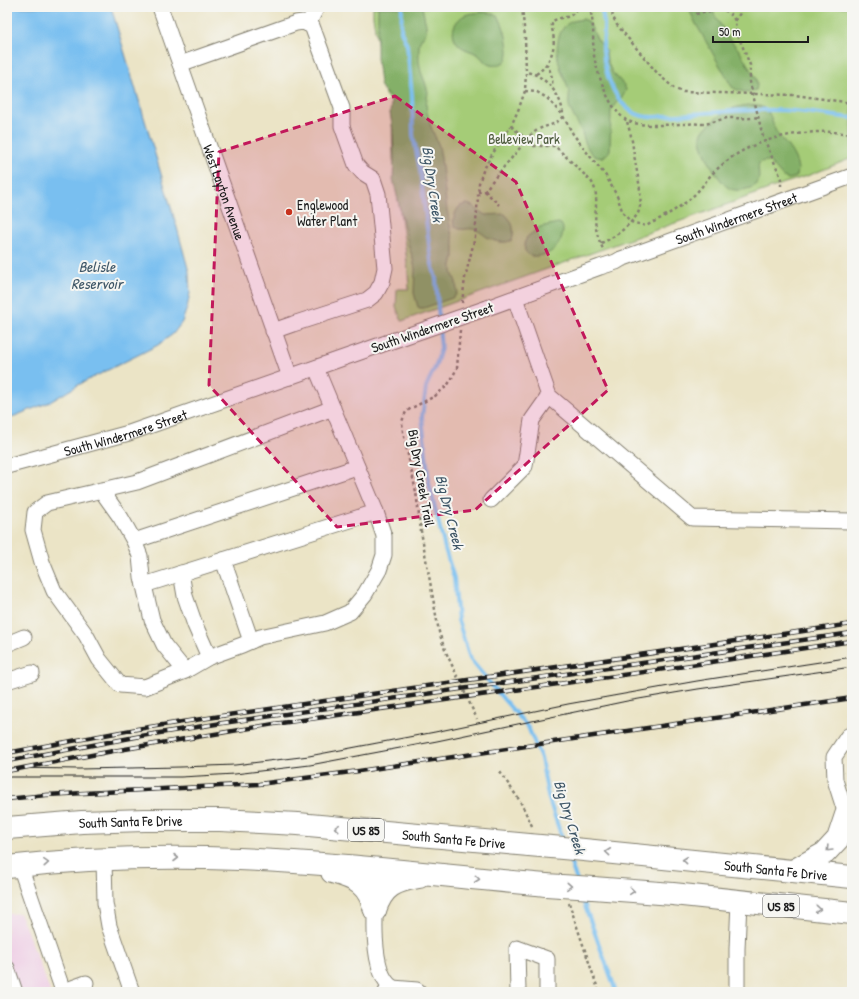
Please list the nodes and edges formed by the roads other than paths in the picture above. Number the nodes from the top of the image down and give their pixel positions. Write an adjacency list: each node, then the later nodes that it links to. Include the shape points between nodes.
1 (160, 7): 4 (street, West Layton Avenue)
2 (317, 7): 3 (street)
3 (308, 24): 4 (street, via 296,23); 7 (street, via 312,26 342,108 342,126 356,165 373,179 378,194 385,268 376,293 367,300)
4 (180, 64): 7 (street, West Layton Avenue)
5 (852, 176): 6 (street, South Windermere Street)
6 (515, 298): 8 (street, South Windermere Street, bridge); 10 (street)
7 (274, 331): 9 (street, West Layton Avenue)
8 (316, 368): 9 (street, South Windermere Street); 11 (street)
9 (290, 377): 12 (street, South Windermere Street, via 129,433)
10 (549, 396): 15 (street, via 532,420 525,466); 17 (street, via 692,518)
11 (333, 408): 13 (street); 14 (street, via 137,482)
12 (7, 466)
13 (357, 467): 16 (street); 18 (street)
14 (101, 490): 18 (street); 26 (street, via 47,502 35,512 33,530 54,591 86,635 99,659 120,685 145,687)
15 (491, 500)
16 (376, 512): 19 (street); 23 (street, via 384,536 384,555 379,570 365,594 350,612 325,623)
17 (852, 520)
18 (134, 541): 21 (street, via 140,556)
19 (223, 560): 20 (street); 23 (street)
20 (181, 573): 21 (street); 25 (street, via 185,596)
21 (144, 585): 26 (street, via 152,620 164,645)
22 (24, 637): 24 (street)
23 (251, 641): 25 (street)
24 (7, 644)
25 (208, 657): 26 (street)
26 (185, 671)
27 (32, 673): 28 (street)
28 (7, 681)
29 (850, 735): 30 (street, via 834,757 835,780)
30 (849, 823): 36 (highway, one-way to 36, via 825,853)
31 (7, 828): 36 (highway, South Santa Fe Drive / US 85, one-way to 31, bridge, via 574,849 533,839 298,824 145,820)
32 (104, 859): 33 (highway, US 85, one-way to 33, via 238,859); 34 (highway, US 85, one-way to 32); 47 (street, via 109,926)
33 (294, 862): 35 (highway, US 85); 40 (highway, via 357,881 366,890)
34 (14, 866): 46 (street)
35 (378, 869): 37 (highway, US 85); 40 (street)
36 (793, 871): 38 (highway, South Santa Fe Drive / US 85)
37 (438, 875): 39 (highway, US 85, one-way to 39, bridge, via 673,894); 40 (highway, via 414,878 389,887 378,900)
38 (852, 877)
39 (739, 902): 41 (highway, US 85, one-way to 41); 51 (street)
40 (375, 910): 44 (street, via 378,965)
41 (852, 913)
42 (7, 968): 45 (street)
43 (86, 983): 46 (street)
44 (389, 990): 48 (street)
45 (15, 992)
46 (62, 992)
47 (132, 992)
48 (419, 992)
49 (518, 992): 50 (street, via 517,948 547,959)
50 (547, 992)
51 (737, 992)

